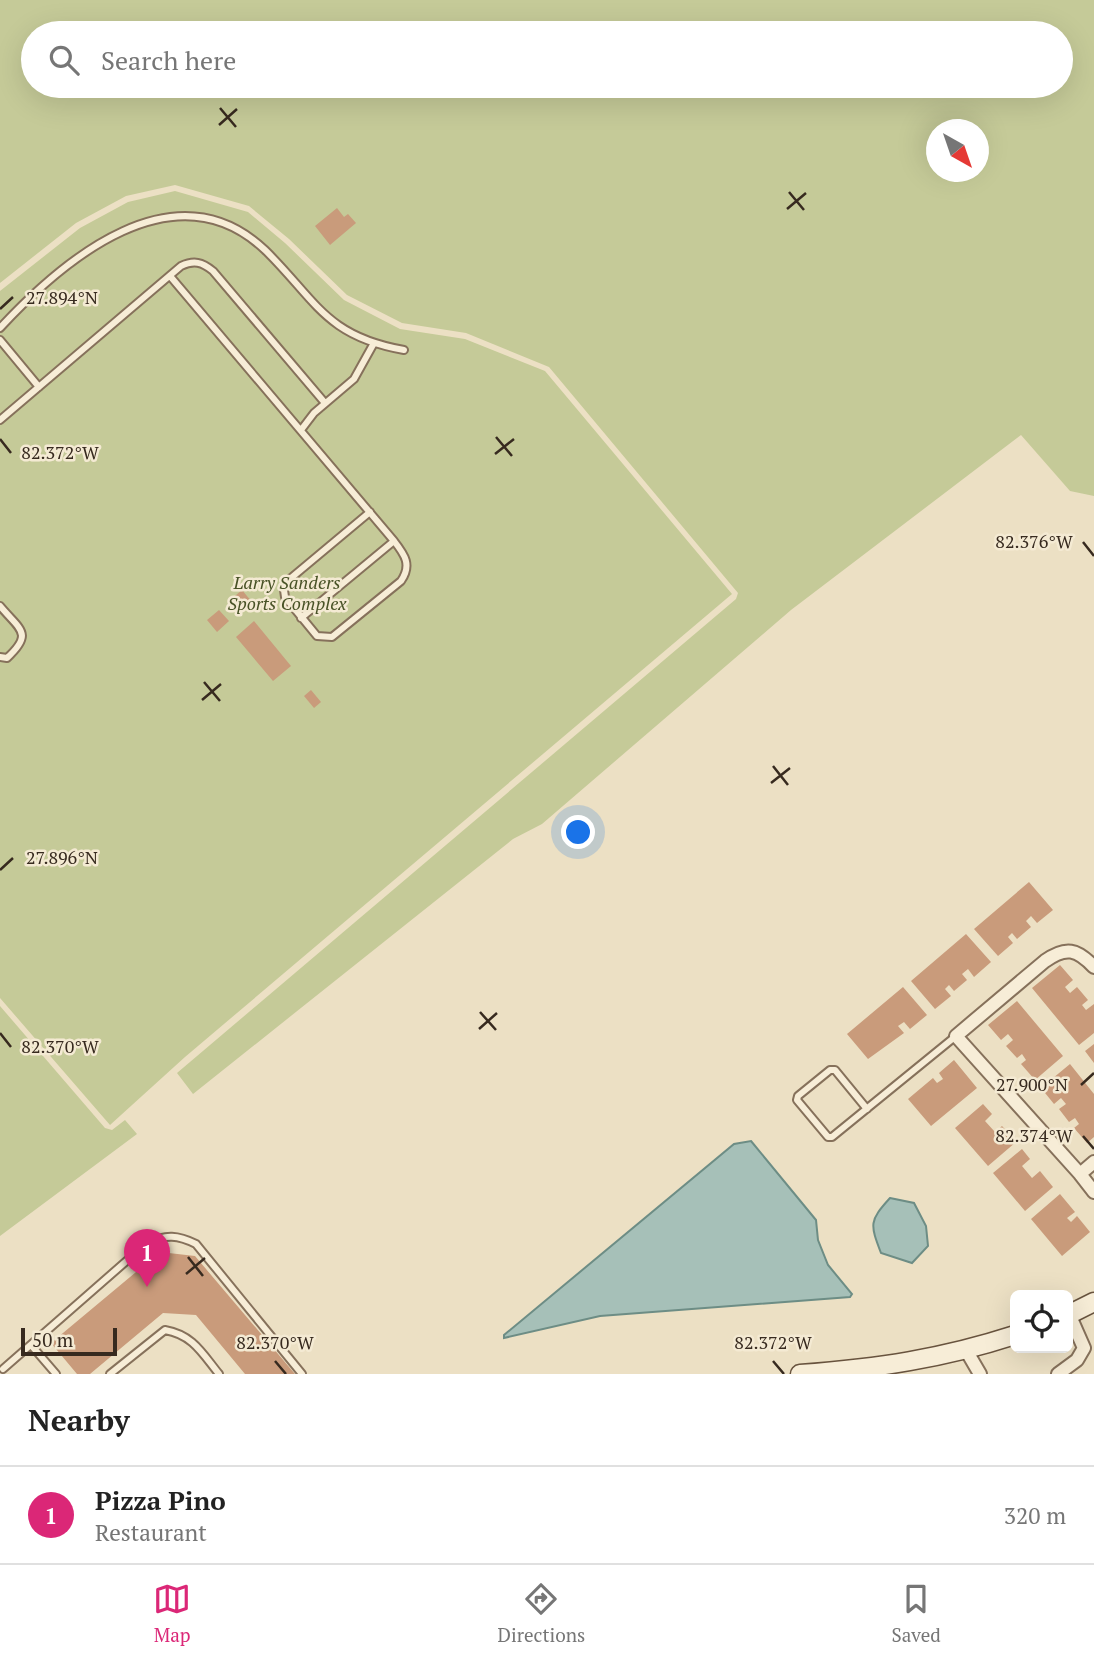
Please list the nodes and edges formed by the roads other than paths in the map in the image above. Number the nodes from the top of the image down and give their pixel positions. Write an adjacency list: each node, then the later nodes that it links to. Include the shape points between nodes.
1 (170, 276): 6 (lane); 7 (lane, via 190,262 206,266); 9 (lane)
2 (0, 328): 4 (lane, via 36,292 107,239 143,221 190,217 209,219 252,240 320,312)
3 (0, 340): 6 (lane)
4 (374, 344): 5 (lane); 7 (lane, via 354,379)
5 (404, 350)
6 (39, 387): 8 (lane)
7 (325, 403): 9 (lane)
8 (0, 420)
9 (301, 429): 10 (lane)
10 (370, 512): 11 (lane); 13 (lane, via 288,583 285,597)
11 (394, 541): 13 (lane); 13 (lane, via 407,560 401,581 332,638 317,636)
12 (0, 606): 14 (lane, via 23,639 7,658)
13 (301, 618)
14 (0, 657)
15 (1094, 967): 16 (street, via 1081,954 1058,953)
16 (956, 1035): 17 (lane); 19 (street)
17 (867, 1109): 17 (lane, via 828,1137 797,1101 835,1070)
18 (1094, 1162): 19 (street)
19 (1080, 1174): 20 (street)
20 (1094, 1192)
21 (1094, 1302): 22 (main road)
22 (1073, 1312)
23 (1073, 1325): 34 (street, via 1084,1348 1077,1360)
24 (1010, 1337): 26 (main road)
25 (31, 1345): 27 (lane); 28 (lane); 31 (lane, via 147,1243 161,1236 180,1236 197,1244)
26 (966, 1350): 32 (main road, via 893,1366); 33 (street)
27 (3, 1372)
28 (56, 1374)
29 (110, 1374): 30 (lane, via 165,1330 188,1337)
30 (219, 1374)
31 (302, 1374)
32 (800, 1374)
33 (980, 1374)
34 (1058, 1374)

